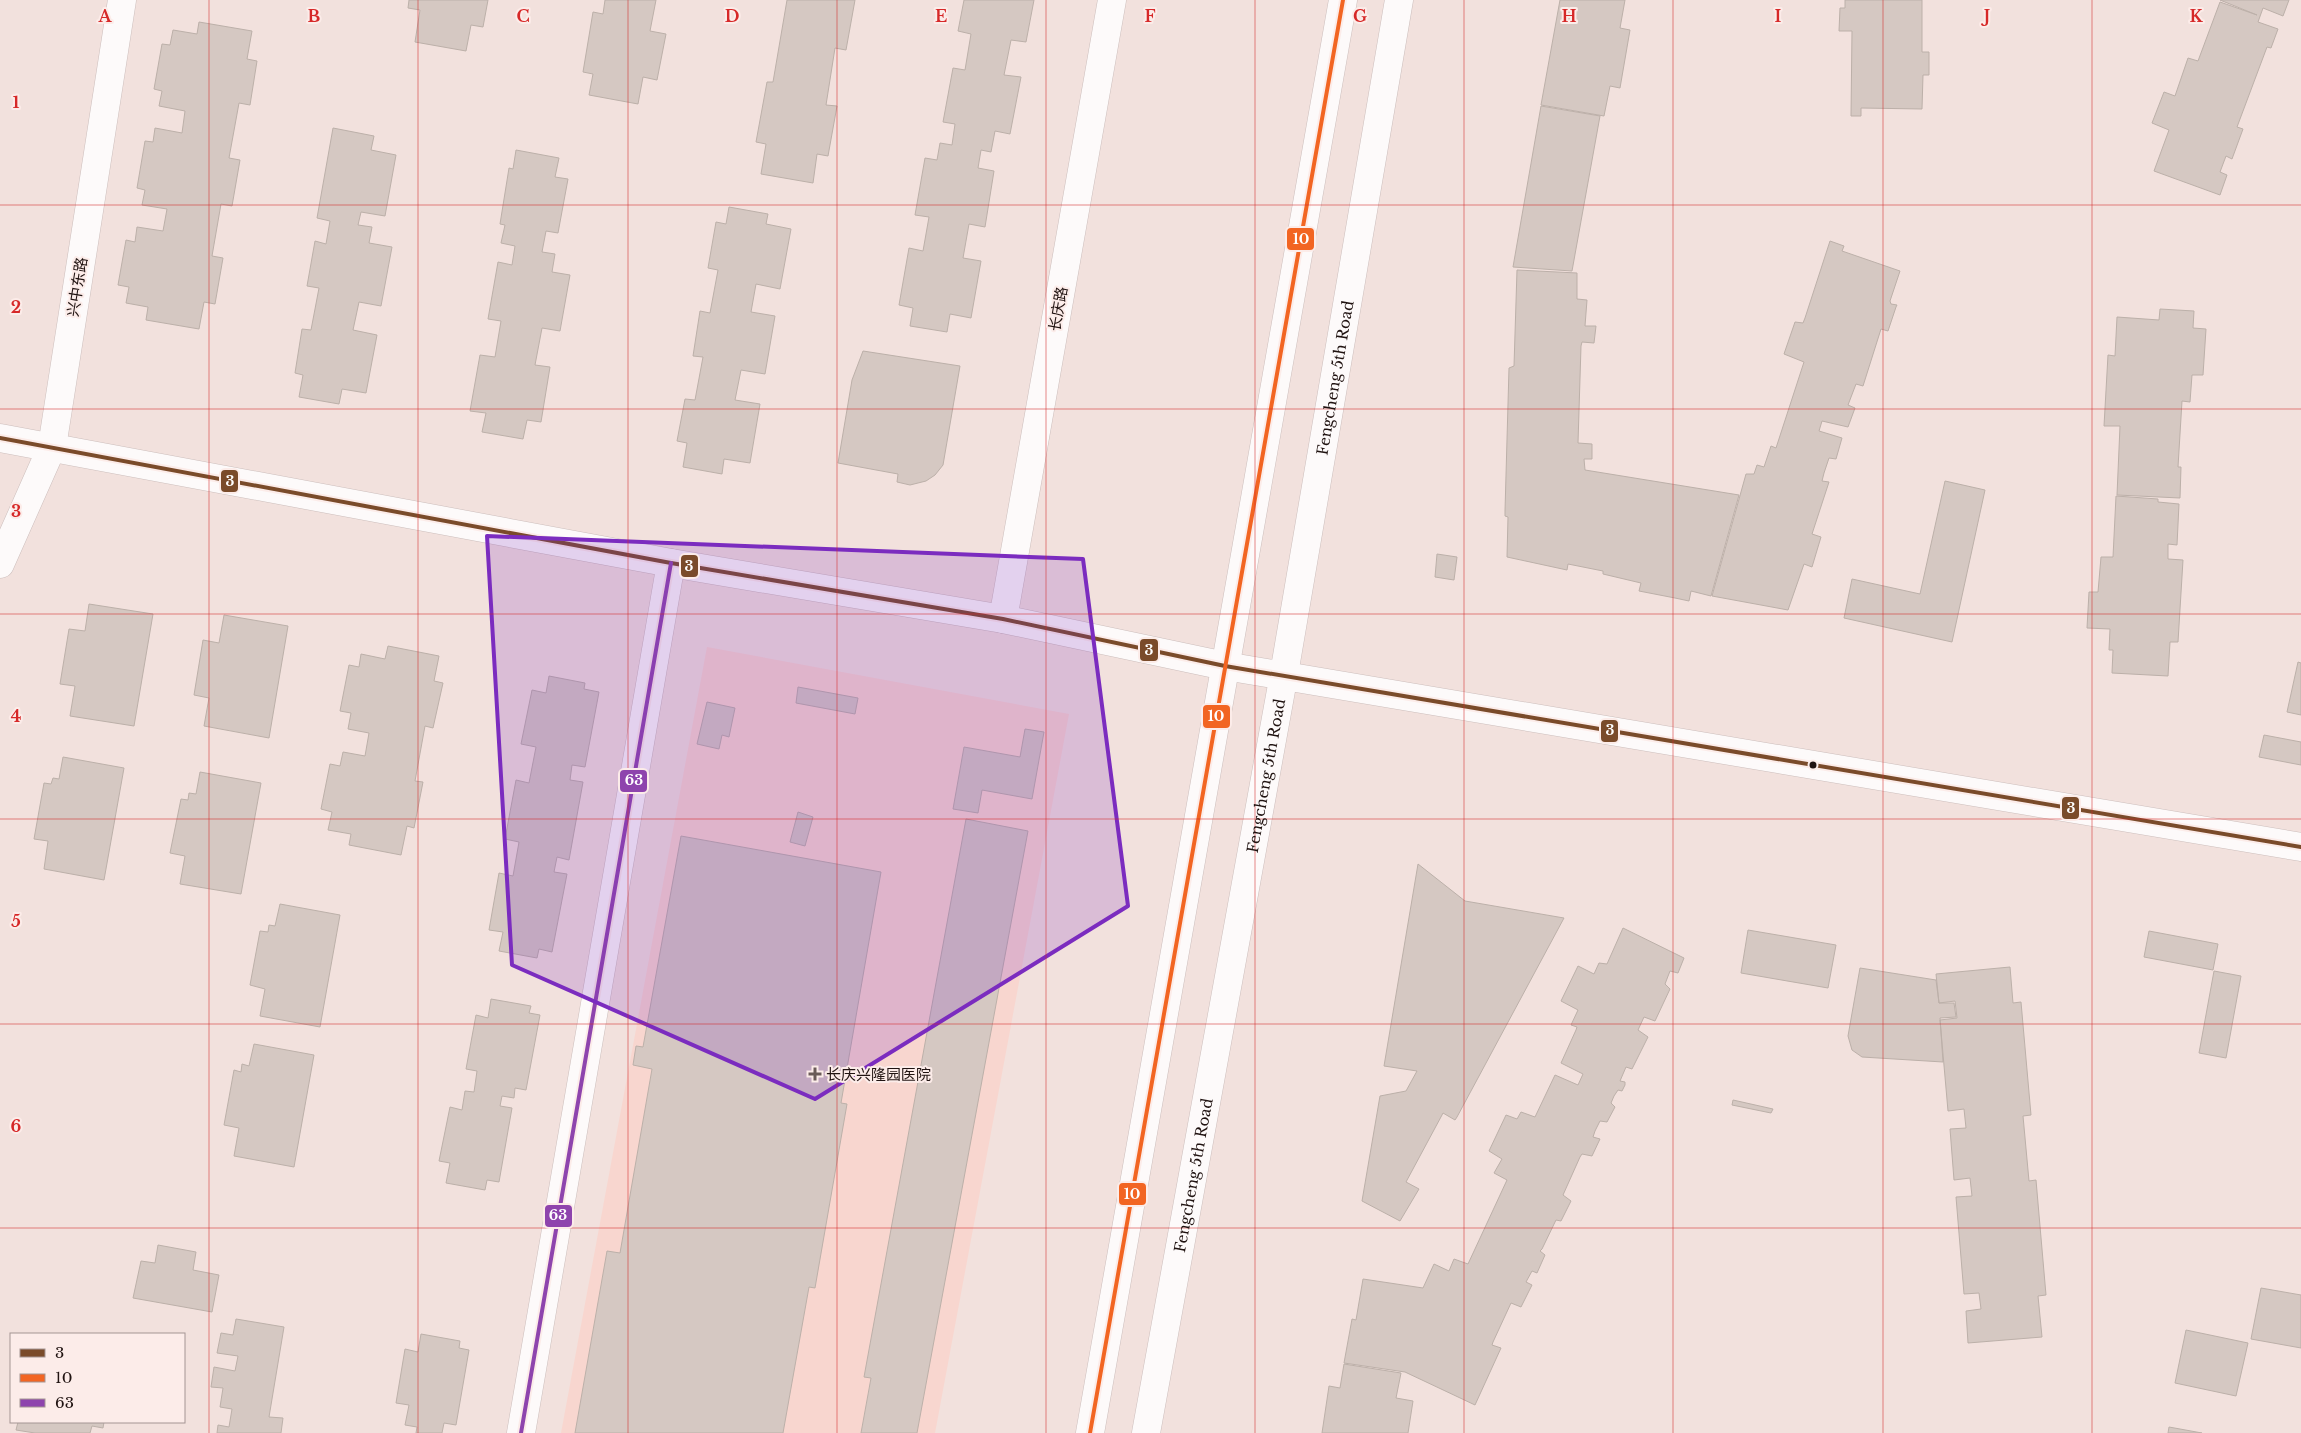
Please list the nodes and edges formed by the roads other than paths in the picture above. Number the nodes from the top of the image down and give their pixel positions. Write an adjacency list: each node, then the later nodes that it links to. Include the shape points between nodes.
1 (122, 0): 6 (street, 兴中东路)
2 (1112, 0): 9 (street, 长庆路)
3 (1343, 0): 10 (street)
4 (1399, 0): 11 (street, Fengcheng 5th Road)
5 (0, 438): 6 (street)
6 (52, 447): 7 (street); 8 (street, 兴中东路)
7 (671, 563): 9 (street); 13 (street)
8 (0, 564)
9 (1003, 619): 10 (street)
10 (1225, 666): 11 (street); 14 (street)
11 (1284, 674): 12 (street); 15 (street, Fengcheng 5th Road)
12 (2301, 847)
13 (521, 1433)
14 (1090, 1433)
15 (1146, 1433)

